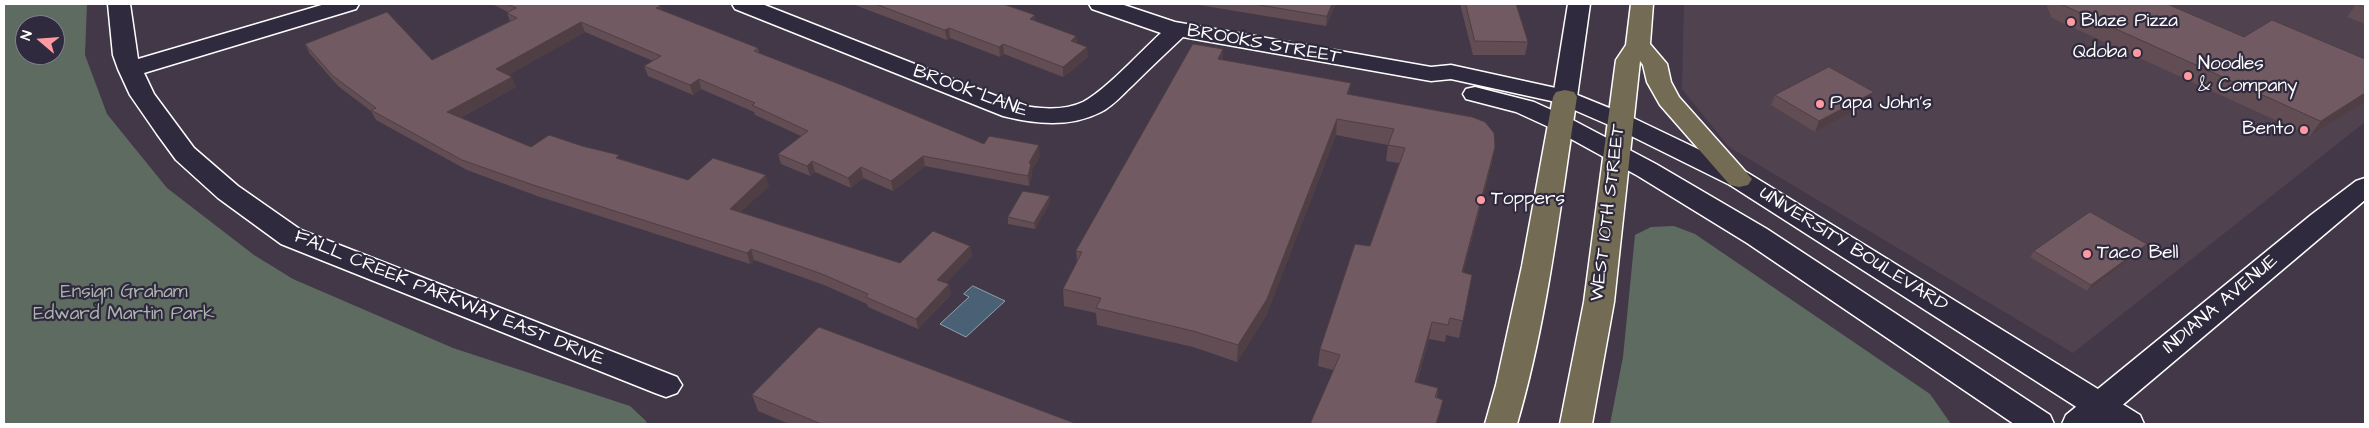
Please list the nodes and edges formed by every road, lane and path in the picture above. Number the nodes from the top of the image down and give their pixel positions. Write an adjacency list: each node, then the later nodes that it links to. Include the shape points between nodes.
1 (119, 4): 9 (street, FALL CREEK PARKWAY EAST DRIVE, via 125,55)
2 (348, 4): 9 (street)
3 (743, 4): 7 (street, BROOK LANE, via 1012,110 1042,116 1073,113 1100,102)
4 (1100, 4): 7 (street, BROOKS STREET)
5 (1579, 4): 10 (street)
6 (1642, 4): 8 (main road, WEST 10TH STREET)
7 (1178, 30): 10 (street, BROOKS STREET, via 1431,74 1445,86 1525,107)
8 (1638, 45): 11 (main road, WEST 10TH STREET, via 1628,60); 13 (main road, via 1655,64 1659,82 1669,100)
9 (130, 69): 15 (street, FALL CREEK PARKWAY EAST DRIVE, via 142,95 185,154 228,192 291,238)
10 (1564, 111): 11 (street, UNIVERSITY BOULEVARD); 12 (street, UNIVERSITY BOULEVARD); 17 (main road)
11 (1620, 121): 12 (main road, WEST 10TH STREET); 13 (street, UNIVERSITY BOULEVARD)
12 (1616, 155): 18 (main road, WEST 10TH STREET, via 1599,302); 19 (street, UNIVERSITY BOULEVARD, via 1757,236)
13 (1739, 179): 16 (street, UNIVERSITY BOULEVARD)
14 (2365, 186): 16 (street, INDIANA AVENUE)
15 (666, 385)
16 (2089, 415): 20 (street, UNIVERSITY BOULEVARD)
17 (1502, 424)
18 (1576, 424)
19 (2038, 424)
20 (2128, 424)

